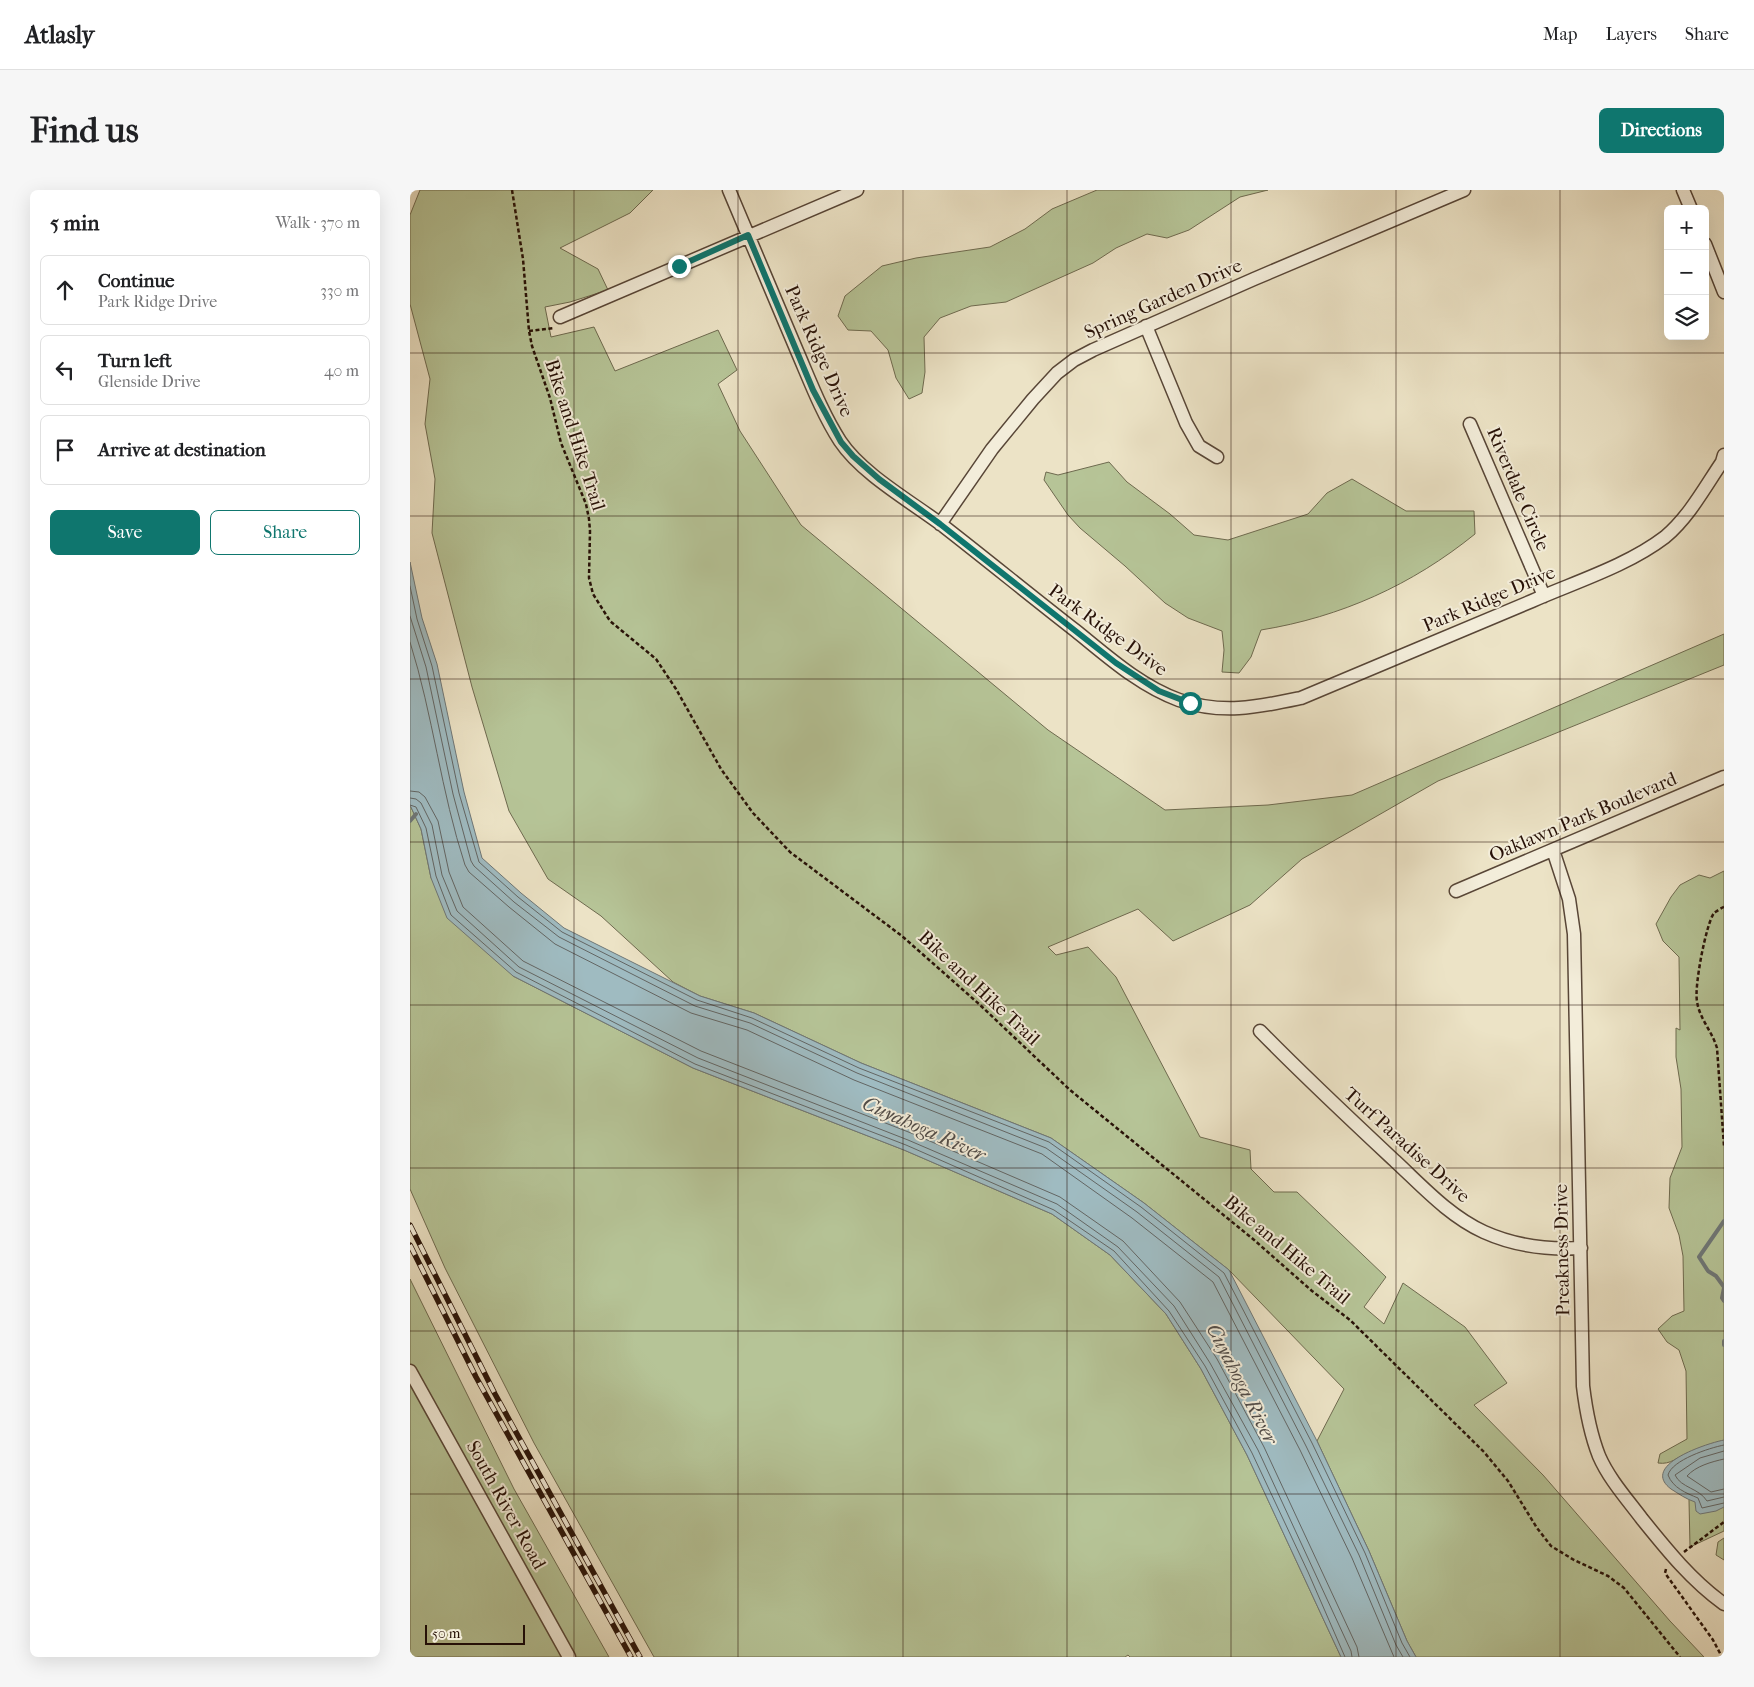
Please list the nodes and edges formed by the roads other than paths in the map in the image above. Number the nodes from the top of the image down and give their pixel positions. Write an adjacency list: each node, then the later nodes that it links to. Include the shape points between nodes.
1 (729, 190): 6 (street, Park Ridge Drive)
2 (857, 190): 6 (street)
3 (1464, 190): 10 (street, Spring Garden Drive)
4 (1683, 190): 5 (street)
5 (1689, 205)
6 (748, 235): 9 (street); 14 (street, Park Ridge Drive, via 813,390 841,442 879,479)
7 (1707, 250): 8 (street)
8 (1724, 292)
9 (560, 317)
10 (1146, 326): 13 (street, via 1198,446); 14 (street, Spring Garden Drive, via 1074,360 1057,373 992,449)
11 (1470, 424): 15 (street, Riverdale Circle)
12 (1724, 455): 15 (street, Park Ridge Drive, via 1696,501 1666,535 1638,554)
13 (1217, 457)
14 (940, 524): 15 (street, Park Ridge Drive, via 1116,663 1159,691 1201,706 1233,710 1302,698)
15 (1544, 596)
16 (1724, 777): 17 (street, Oaklawn Park Boulevard)
17 (1553, 850): 18 (street, Oaklawn Park Boulevard); 20 (street, Preakness Drive, via 1569,899 1574,934)
18 (1456, 891)
19 (1260, 1031): 20 (street, Turf Paradise Drive, via 1300,1073 1440,1203 1466,1222 1517,1244)
20 (1581, 1248): 22 (street, Preakness Drive, via 1584,1386 1590,1429 1600,1458 1627,1500 1676,1560 1699,1585)
21 (410, 1371): 23 (street, South River Road)
22 (1724, 1604)
23 (569, 1657)

